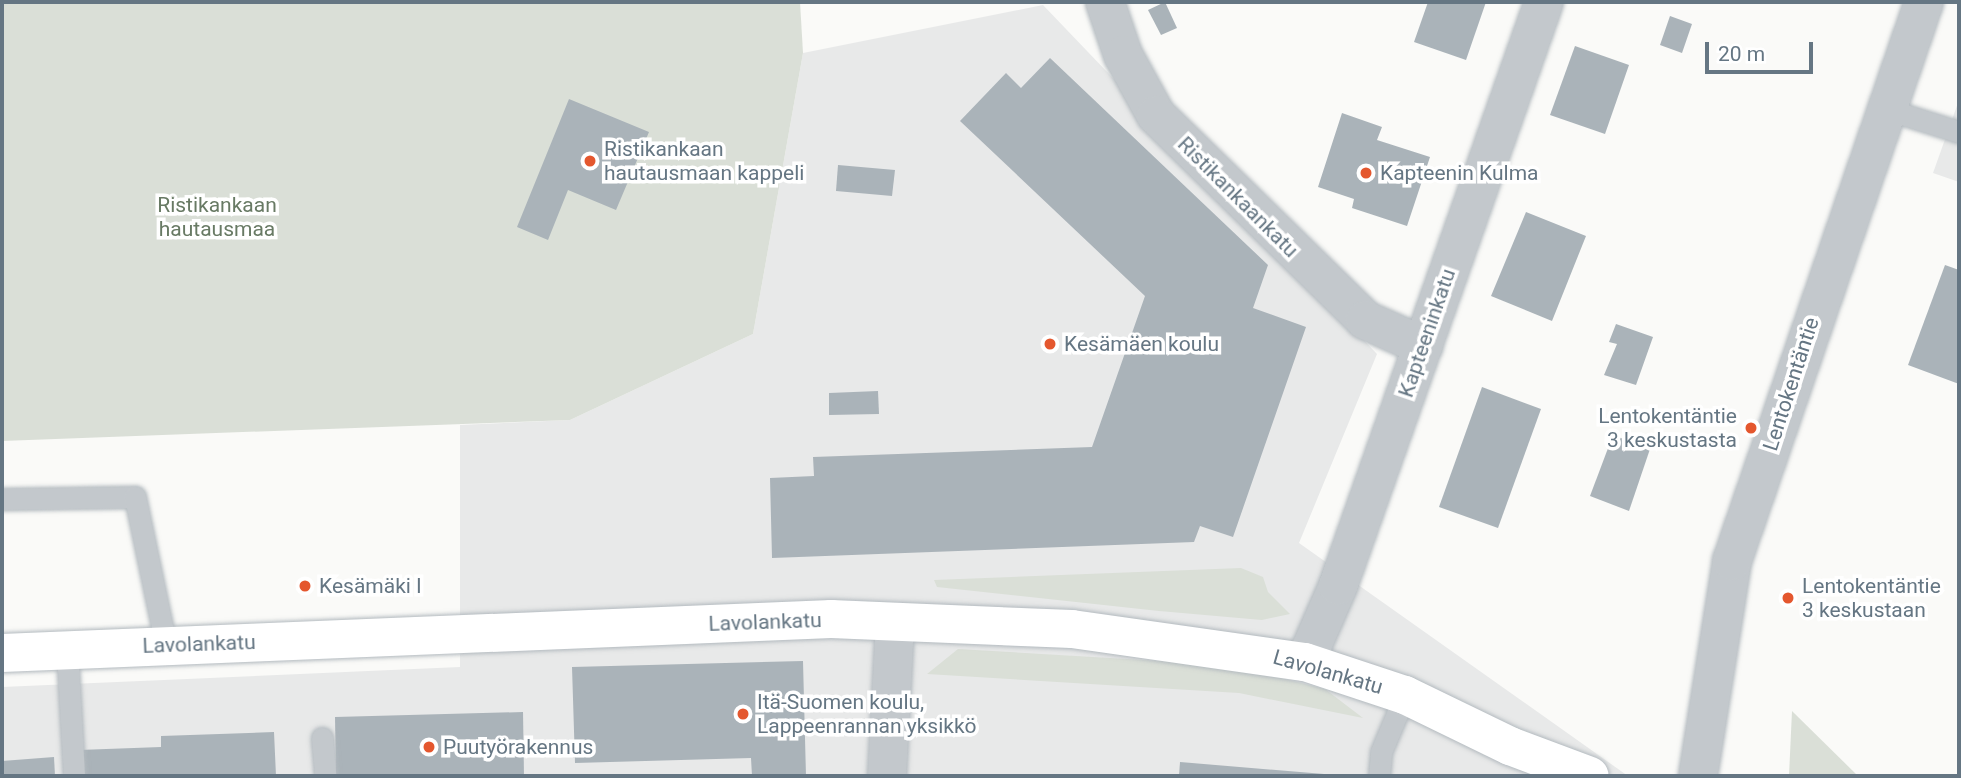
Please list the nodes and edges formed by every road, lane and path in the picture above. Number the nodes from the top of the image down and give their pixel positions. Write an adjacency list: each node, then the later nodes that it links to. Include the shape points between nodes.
1 (1105, 2): 6 (street, Ristikankaankatu, via 1123,55 1156,115 1365,320)
2 (1544, 2): 6 (street, Kapteeninkatu)
3 (1924, 2): 4 (street, Lentokentäntie)
4 (1886, 109): 5 (lane); 22 (street, Lentokentäntie, via 1732,561)
5 (1959, 132)
6 (1423, 346): 12 (street, Kapteeninkatu, via 1338,586)
7 (2, 499): 9 (lane, via 135,497)
8 (895, 622): 9 (main road, Lavolankatu, via 831,619); 12 (main road, Lavolankatu, via 1072,629); 18 (street)
9 (166, 645): 10 (main road, Lavolankatu)
10 (67, 650): 11 (main road, Lavolankatu); 16 (lane)
11 (2, 653)
12 (1305, 662): 13 (main road, Lavolankatu)
13 (1405, 695): 15 (main road, Lavolankatu); 19 (lane, via 1381,752)
14 (322, 738): 17 (lane)
15 (1510, 746): 20 (main road, Lavolankatu); 21 (main road, Lavolankatu)
16 (74, 776)
17 (325, 776)
18 (887, 776)
19 (1379, 776)
20 (1545, 776)
21 (1590, 776)
22 (1698, 776)

